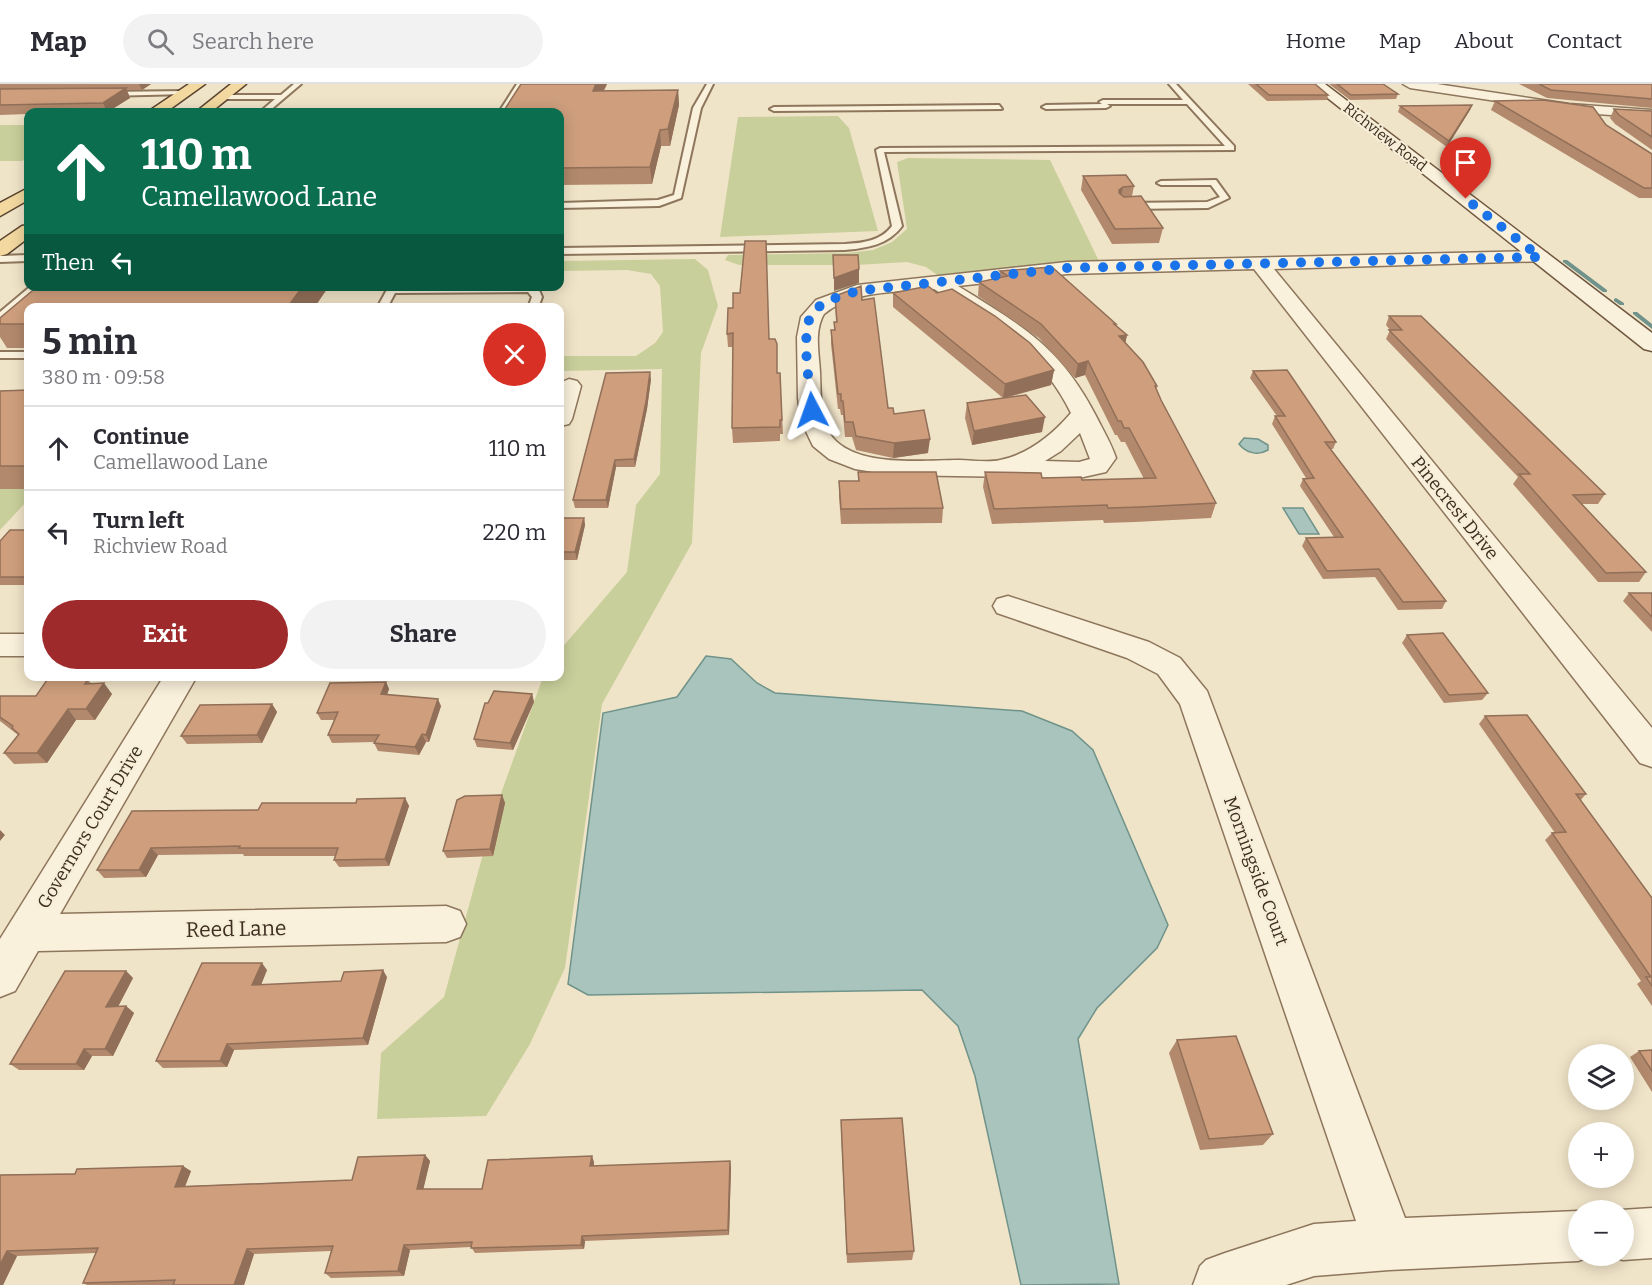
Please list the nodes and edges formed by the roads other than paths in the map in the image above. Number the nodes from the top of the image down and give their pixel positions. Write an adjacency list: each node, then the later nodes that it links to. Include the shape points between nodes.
1 (198, 84): 10 (main road)
2 (239, 84): 9 (main road)
3 (298, 84): 12 (lane)
4 (519, 84): 20 (lane)
5 (710, 84): 27 (lane, via 698,108 678,196 659,203)
6 (1172, 84): 13 (lane)
7 (1317, 84): 33 (street, Richview Road)
8 (1410, 84): 22 (street)
9 (220, 91): 12 (lane); 18 (main road)
10 (185, 93): 11 (lane); 16 (main road); 17 (main road, via 193,102)
11 (102, 94)
12 (283, 97): 19 (lane)
13 (1189, 102): 15 (lane, via 1103,102 1106,106); 32 (lane, via 1231,148 880,150 897,226 875,242 845,247)
14 (999, 107): 21 (lane)
15 (1046, 107)
16 (163, 108)
17 (184, 108)
18 (206, 108)
19 (269, 108)
20 (504, 108)
21 (774, 109)
22 (1595, 111): 23 (street); 24 (street)
23 (1652, 114)
24 (1608, 129)
25 (1161, 183): 28 (lane, via 1213,182 1225,198 1208,205)
26 (24, 196): 29 (main road)
27 (564, 206)
28 (1121, 206)
29 (0, 212)
30 (24, 233): 31 (main road)
31 (0, 250)
32 (564, 251)
33 (1540, 257): 36 (street); 40 (street, Richview Road)
34 (24, 258): 35 (lane)
35 (0, 259)
36 (1259, 263): 37 (street, via 1067,268); 51 (street, Pinecrest Drive)
37 (939, 283): 45 (street, via 1032,346 1070,388); 46 (street, via 857,291 833,298 810,316 807,330 815,427 822,442 847,458 869,465)
38 (32, 291): 39 (lane)
39 (0, 316)
40 (1652, 344)
41 (0, 355): 42 (lane)
42 (24, 355)
43 (569, 386): 44 (street)
44 (564, 404)
45 (1083, 414): 46 (street, via 1061,440 1038,456); 46 (street, via 1103,458 1095,468)
46 (999, 468)
47 (1008, 606): 57 (street, Morningside Court, via 1138,650 1169,666 1195,700)
48 (0, 645): 49 (street)
49 (24, 645)
50 (178, 681): 53 (street, Governors Court Drive)
51 (1652, 753)
52 (446, 924): 53 (street, Reed Lane)
53 (10, 956)
54 (1652, 1233): 55 (street)
55 (1634, 1234)
56 (1568, 1236): 57 (street)
57 (1389, 1244): 58 (street, via 1314,1250 1225,1279)
58 (1219, 1285)

